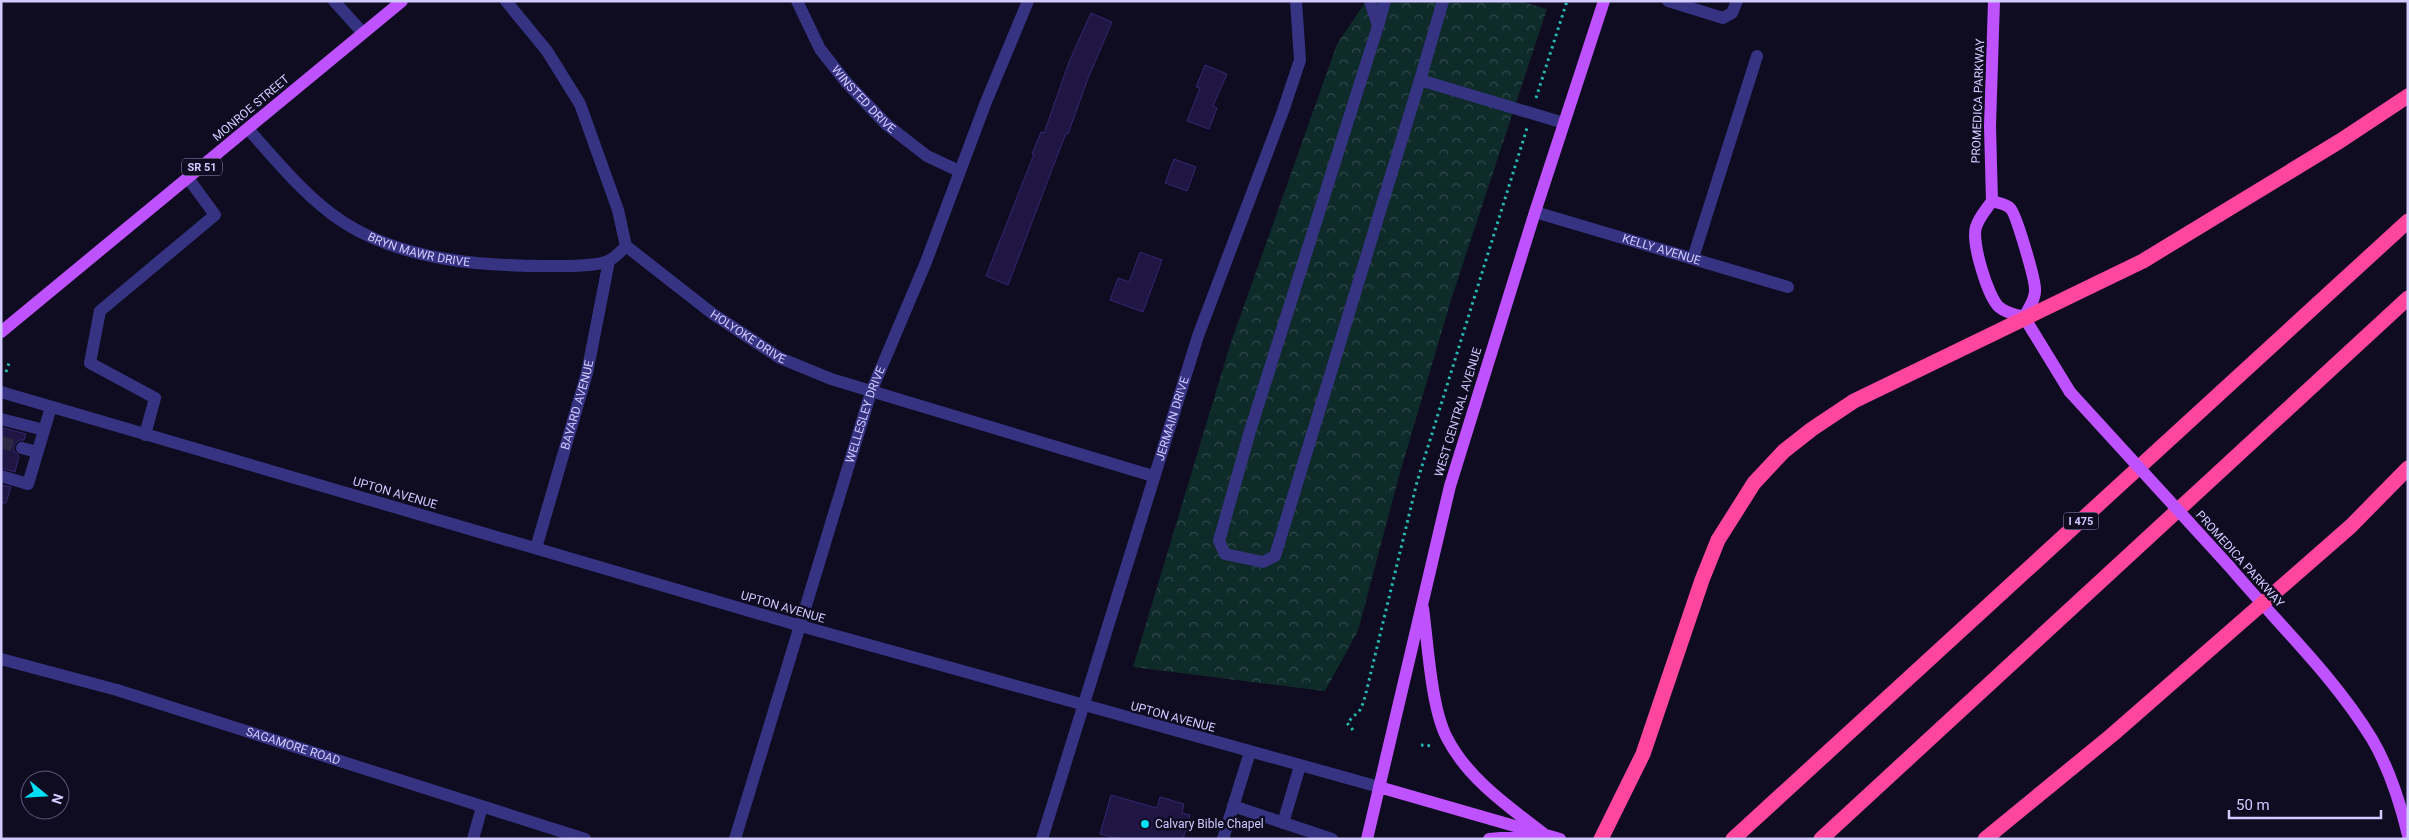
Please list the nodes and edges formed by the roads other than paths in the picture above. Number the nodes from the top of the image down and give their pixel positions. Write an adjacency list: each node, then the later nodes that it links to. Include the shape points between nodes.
1 (334, 1): 15 (street)
2 (402, 1): 15 (main road, MONROE STREET / SR 51)
3 (506, 1): 26 (street, via 547,51 580,104 618,210)
4 (797, 1): 21 (street, WINSTED DRIVE, via 820,49 846,82 887,125 927,156)
5 (1028, 1): 21 (street, WELLESLEY DRIVE)
6 (1296, 1): 43 (street, JERMAIN DRIVE, via 1300,60 1198,336)
7 (1370, 1): 14 (street)
8 (1385, 1): 14 (street)
9 (1443, 1): 17 (street)
10 (1604, 1): 19 (main road, WEST CENTRAL AVENUE)
11 (1668, 1): 12 (street, via 1723,18 1732,13)
12 (1737, 1)
13 (1994, 1): 23 (main road, PROMEDICA PARKWAY, via 1990,126)
14 (1378, 26): 17 (street, via 1250,431 1219,541 1225,554 1263,562 1275,556)
15 (363, 33): 20 (main road, MONROE STREET / SR 51)
16 (1757, 56): 27 (street)
17 (1420, 80): 19 (street)
18 (2408, 96): 31 (highway, via 2151,256)
19 (1564, 123): 24 (main road, WEST CENTRAL AVENUE)
20 (248, 129): 22 (main road, MONROE STREET / SR 51); 28 (street, BRYN MAWR DRIVE, via 304,190 342,221 374,239 465,262 572,266)
21 (959, 171): 34 (street, WELLESLEY DRIVE, via 926,262)
22 (188, 178): 32 (main road, MONROE STREET / SR 51); 38 (street, via 215,215 100,311 90,364 155,398)
23 (1992, 201): 31 (main road, via 2006,205 2014,212 2036,287); 31 (main road, via 1976,228 1978,259 1999,307)
24 (1535, 212): 27 (street, KELLY AVENUE); 45 (main road, WEST CENTRAL AVENUE, via 1450,486)
25 (2408, 221): 69 (highway, I 475)
26 (626, 246): 28 (street); 34 (street, HOLYOKE DRIVE, via 713,314 780,358)
27 (1693, 258): 29 (street, KELLY AVENUE)
28 (608, 261): 44 (street, BAYARD AVENUE, via 587,373)
29 (1788, 286)
30 (2408, 298): 70 (highway)
31 (2024, 317): 46 (main road, PROMEDICA PARKWAY, bridge, via 2070,392); 68 (highway, via 1854,401 1784,451 1754,483 1718,540 1659,710 1630,784)
32 (1, 332)
33 (1, 392): 35 (street, UPTON AVENUE)
34 (871, 392): 43 (street, HOLYOKE DRIVE); 47 (street, WELLESLEY DRIVE)
35 (51, 407): 37 (street); 38 (street, UPTON AVENUE)
36 (1, 419): 37 (street)
37 (44, 430): 40 (street)
38 (145, 435): 44 (street, UPTON AVENUE)
39 (22, 448): 40 (street)
40 (37, 452): 42 (street, via 28,484)
41 (2408, 468): 46 (highway, via 2351,526)
42 (1, 476)
43 (1153, 476): 49 (street, JERMAIN DRIVE)
44 (536, 548): 47 (street, UPTON AVENUE)
45 (1422, 600): 52 (main road, WEST CENTRAL AVENUE); 56 (main road, via 1437,711 1447,738 1464,764 1496,797)
46 (2260, 604): 57 (main road, PROMEDICA PARKWAY, via 2338,690 2372,740 2397,793); 71 (highway, via 2112,735)
47 (801, 626): 49 (street, UPTON AVENUE); 61 (street, WELLESLEY DRIVE)
48 (1, 659): 54 (street, SAGAMORE ROAD, via 117,690)
49 (1083, 706): 50 (street, UPTON AVENUE); 62 (street, JERMAIN DRIVE)
50 (1250, 752): 51 (street, UPTON AVENUE); 53 (street)
51 (1300, 766): 52 (street, UPTON AVENUE); 55 (street)
52 (1379, 788): 56 (main road, UPTON AVENUE); 65 (main road, WEST CENTRAL AVENUE)
53 (1233, 806): 55 (street); 63 (street)
54 (482, 807): 59 (street); 60 (street, SAGAMORE ROAD)
55 (1283, 823): 58 (street)
56 (1544, 834): 66 (main road); 67 (main road, UPTON AVENUE)
57 (2408, 834)
58 (1315, 836): 64 (street)
59 (473, 839)
60 (585, 839)
61 (735, 839)
62 (1042, 839)
63 (1223, 839)
64 (1332, 839)
65 (1367, 839)
66 (1489, 839)
67 (1560, 839)
68 (1601, 839)
69 (1733, 839)
70 (1821, 839)
71 (1985, 839)

